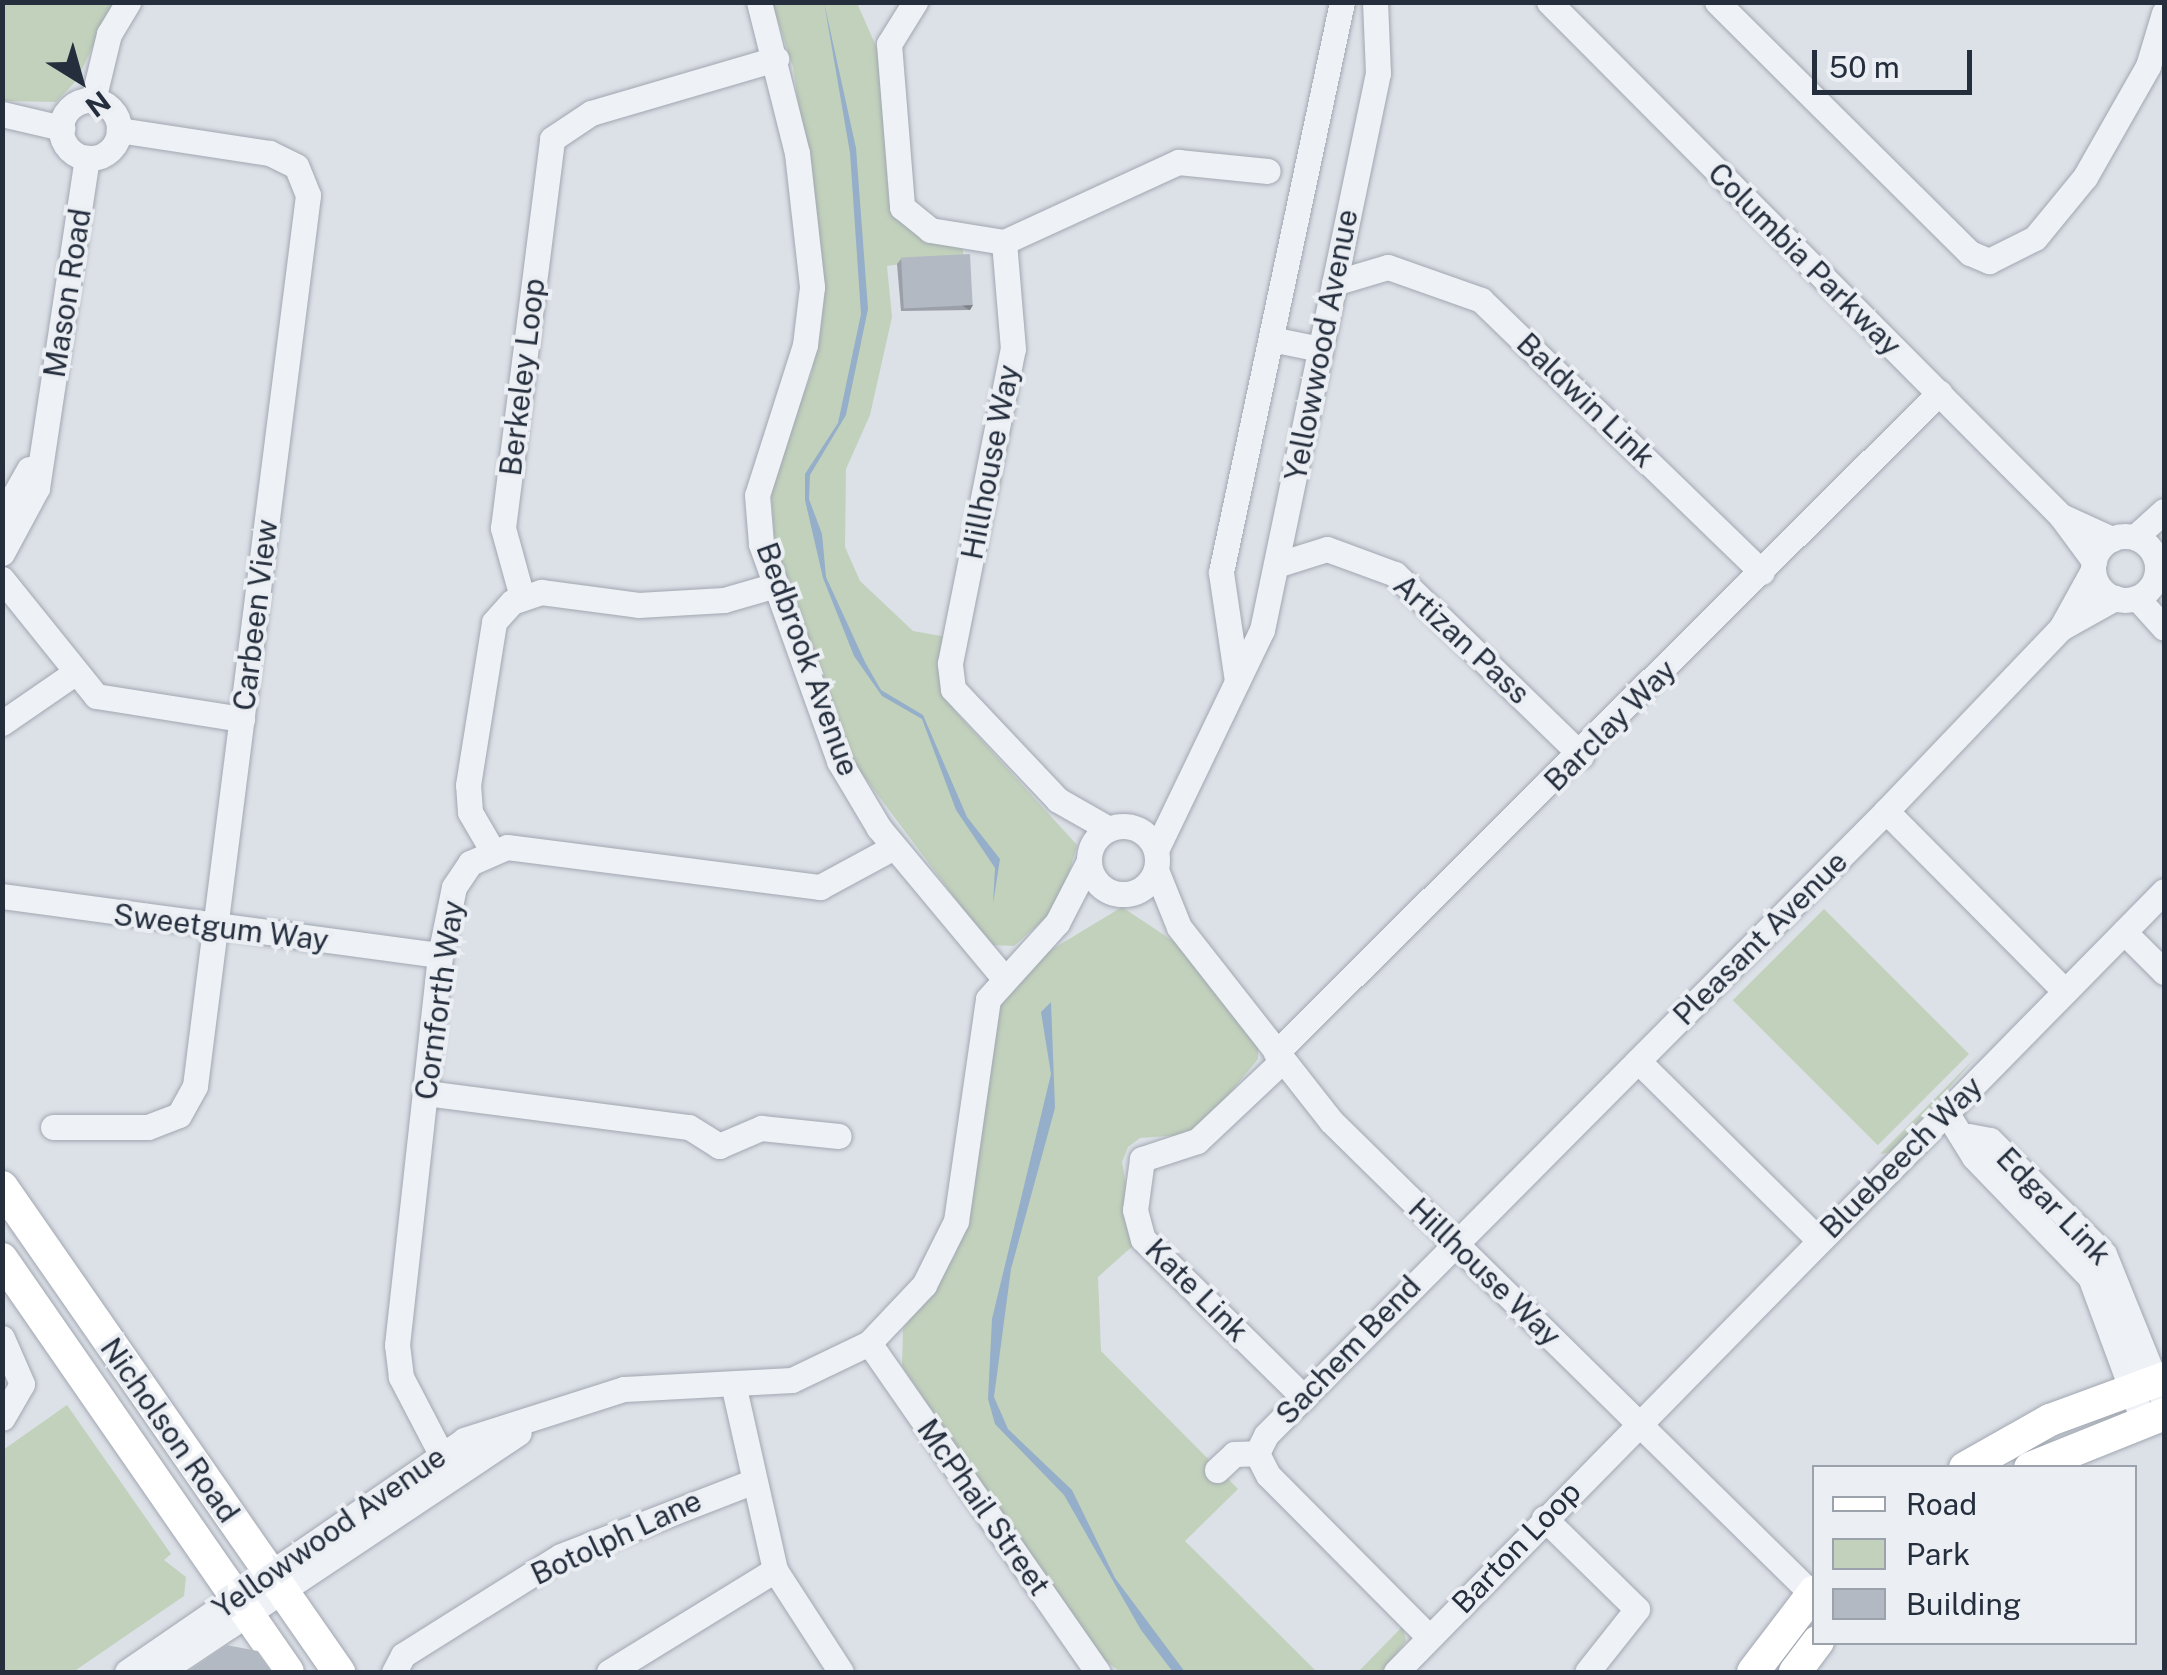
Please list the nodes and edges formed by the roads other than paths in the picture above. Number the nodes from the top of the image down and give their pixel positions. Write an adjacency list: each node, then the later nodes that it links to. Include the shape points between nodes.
1 (128, 2): 10 (street, via 109,34)
2 (759, 2): 9 (street, Bedbrook Avenue)
3 (916, 2): 19 (street, via 890,44 902,207 930,230)
4 (1342, 2): 14 (street, Yellowwood Avenue)
5 (1375, 2): 18 (street, Yellowwood Avenue, via 1378,73)
6 (1549, 2): 24 (street, Columbia Parkway)
7 (1716, 2): 8 (street, via 1970,254 1990,261 2036,238 2085,176 2148,66)
8 (2164, 13)
9 (776, 58): 38 (street, Bedbrook Avenue, via 812,287 805,345 756,495); 39 (street, Berkeley Loop, via 591,113 552,139 503,528)
10 (93, 100): 12 (street, via 71,108); 13 (street, via 112,110)
11 (2, 114): 12 (street)
12 (62, 128): 15 (street, via 72,151)
13 (119, 130): 15 (street, via 110,150); 45 (street, Carbeen View, via 270,153 296,166 308,195)
14 (1311, 149): 16 (street); 17 (street, Yellowwood Avenue)
15 (88, 158): 25 (street, Mason Road)
16 (1268, 171): 17 (street); 19 (street, via 1178,162)
17 (1298, 210): 22 (street, Yellowwood Avenue)
18 (1345, 227): 20 (street, Baldwin Link); 21 (street, Yellowwood Avenue)
19 (1004, 242): 49 (street, Hillhouse Way, via 1013,349 950,663 965,709)
20 (1388, 267): 21 (street); 36 (street, Baldwin Link, via 1481,300)
21 (1334, 283): 23 (street, Yellowwood Avenue)
22 (1271, 338): 23 (street); 44 (street, Yellowwood Avenue, via 1220,572)
23 (1320, 349): 26 (street, Yellowwood Avenue)
24 (1939, 393): 28 (street, Columbia Parkway); 36 (street, Barclay Way)
25 (45, 427): 29 (street, Mason Road); 32 (street, Mason Road, via 28,516)
26 (1288, 509): 31 (street, Artizan Pass); 33 (street, Yellowwood Avenue)
27 (2164, 511): 30 (street)
28 (2060, 516): 30 (street, Columbia Parkway); 34 (street, Columbia Parkway)
29 (2, 517)
30 (2124, 538): 34 (street, Pleasant Avenue); 35 (street)
31 (1327, 549): 33 (street); 47 (street, Artizan Pass, via 1407,582)
32 (2, 553)
33 (1276, 565): 44 (street, Yellowwood Avenue, via 1256,651)
34 (2094, 565): 40 (street, Columbia Parkway); 41 (street, Pleasant Avenue)
35 (2160, 568): 40 (street)
36 (1762, 572): 47 (street, Barclay Way)
37 (2, 579): 43 (street)
38 (776, 585): 39 (street, via 724,600 638,605); 52 (street, Bedbrook Avenue, via 839,761)
39 (522, 597): 53 (street, via 494,622 468,786 470,812)
40 (2126, 598): 41 (street, Pleasant Avenue); 42 (street)
41 (2061, 628): 50 (street, Pleasant Avenue)
42 (2164, 628)
43 (73, 674): 45 (street, via 116,704); 46 (street)
44 (1238, 681): 48 (street, Yellowwood Avenue)
45 (242, 719): 60 (street, Carbeen View)
46 (2, 723)
47 (1580, 755): 67 (street, Barclay Way)
48 (1176, 794): 51 (street, Yellowwood Avenue); 55 (street, Yellowwood Avenue)
49 (1058, 800): 51 (street, Hillhouse Way); 54 (street, Hillhouse Way)
50 (1886, 811): 66 (street); 68 (street, Pleasant Avenue)
51 (1121, 828): 54 (street, Yellowwood Avenue); 55 (street, Hillhouse Way)
52 (894, 847): 53 (street, via 820,887); 65 (street, Bedbrook Avenue)
53 (492, 850): 63 (street, Cornforth Way, via 454,887)
54 (1089, 858): 57 (street, Hillhouse Way); 59 (street, Yellowwood Avenue)
55 (1156, 860): 57 (street, Yellowwood Avenue); 61 (street, Hillhouse Way)
56 (2164, 891): 62 (street, Bluebeech Way)
57 (1123, 893): 59 (street, Yellowwood Avenue); 61 (street, Hillhouse Way)
58 (2, 896): 60 (street, Sweetgum Way)
59 (1058, 923): 65 (street, Yellowwood Avenue)
60 (215, 926): 63 (street, Sweetgum Way); 71 (street, Carbeen View, via 195,1086 179,1116 148,1127)
61 (1179, 927): 67 (street, Hillhouse Way)
62 (2124, 932): 64 (street); 66 (street, Bluebeech Way)
63 (440, 955): 69 (street, Cornforth Way)
64 (2164, 972)
65 (1004, 978): 78 (street, Yellowwood Avenue, via 982,1016 956,1221 924,1285)
66 (2066, 991): 70 (street, Bluebeech Way)
67 (1279, 1057): 74 (street, Hillhouse Way); 81 (street, Kate Link, via 1197,1141 1142,1159 1135,1210 1143,1239)
68 (1638, 1061): 74 (street, Pleasant Avenue); 75 (street)
69 (426, 1094): 72 (street, via 689,1126 719,1146 761,1128); 85 (street, Cornforth Way, via 397,1345 401,1377)
70 (1946, 1112): 75 (street, Bluebeech Way); 80 (street, Edgar Link, via 1969,1136 1974,1157 2090,1277)
71 (53, 1128)
72 (839, 1136)
73 (2, 1187): 93 (main road, Nicholson Road)
74 (1452, 1240): 81 (street, Sachem Bend); 84 (street, Hillhouse Way)
75 (1819, 1240): 84 (street, Bluebeech Way)
76 (2, 1259): 96 (main road, Nicholson Road)
77 (2, 1338): 83 (street, via 22,1370 21,1394)
78 (869, 1344): 79 (street, Yellowwood Avenue, via 792,1380); 106 (street, McPhail Street)
79 (734, 1388): 82 (street, Yellowwood Avenue, via 624,1390); 90 (street)
80 (2154, 1397): 87 (main road); 88 (main road)
81 (1304, 1398): 86 (street, Sachem Bend)
82 (544, 1416): 85 (street, Yellowwood Avenue); 93 (street, Yellowwood Avenue)
83 (2, 1418)
84 (1638, 1423): 91 (street, Barton Loop); 94 (street, Hillhouse Way)
85 (440, 1452): 93 (street, Yellowwood Avenue)
86 (1257, 1453): 89 (street, via 1234,1454); 97 (street, Sachem Bend)
87 (1973, 1465)
88 (2035, 1465)
89 (1217, 1470)
90 (749, 1483): 92 (street); 103 (street, Botolph Lane, via 561,1556 403,1656)
91 (1544, 1518): 97 (street, Barton Loop); 108 (street, via 1637,1609)
92 (775, 1570): 104 (street); 105 (street)
93 (275, 1581): 96 (street, Yellowwood Avenue); 102 (main road, Nicholson Road)
94 (1812, 1592)
95 (1812, 1597): 109 (main road)
96 (241, 1606): 99 (street, Yellowwood Avenue); 100 (street, Yellowwood Avenue); 101 (main road, Nicholson Road)
97 (1429, 1637): 107 (street, Barton Loop)
98 (1816, 1645): 110 (main road)
99 (127, 1672)
100 (160, 1672)
101 (288, 1672)
102 (339, 1672)
103 (394, 1672)
104 (610, 1672)
105 (841, 1672)
106 (1098, 1672)
107 (1396, 1672)
108 (1587, 1672)
109 (1753, 1672)
110 (1795, 1672)

